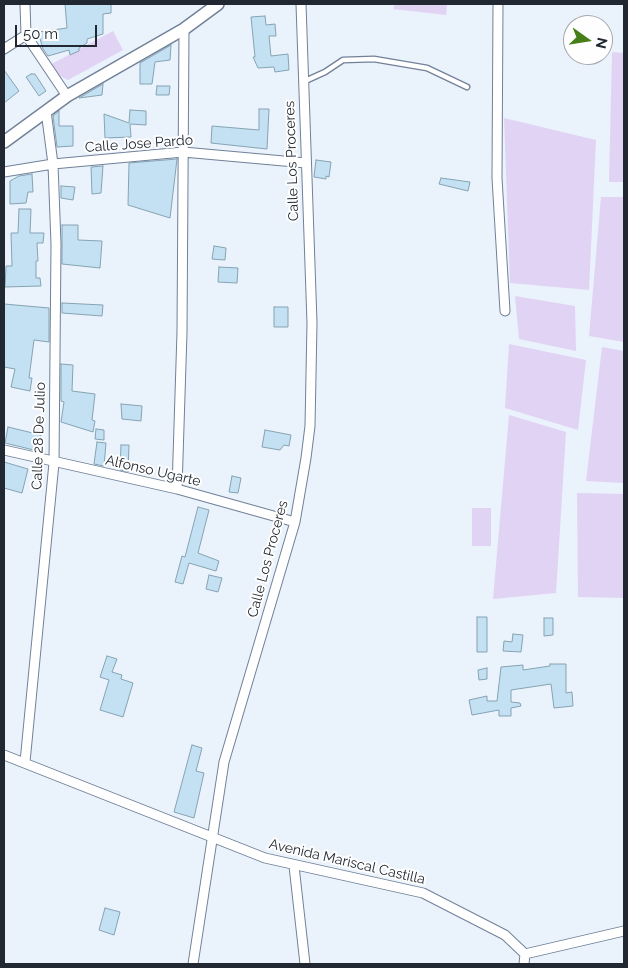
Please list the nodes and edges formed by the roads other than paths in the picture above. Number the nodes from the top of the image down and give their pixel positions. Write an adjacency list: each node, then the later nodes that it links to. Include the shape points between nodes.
1 (25, 4): 6 (street)
2 (301, 4): 8 (street, Calle Los Proceres)
3 (498, 4): 17 (street, via 497,178)
4 (216, 5): 5 (street)
5 (184, 29): 10 (street); 13 (street)
6 (26, 35): 7 (street); 10 (street)
7 (4, 49)
8 (304, 82): 9 (lane, via 343,60 374,58 426,68); 14 (street, Calle Los Proceres)
9 (467, 87)
10 (67, 96): 11 (street)
11 (46, 111): 12 (street); 15 (street, Calle 28 De Julio)
12 (4, 142)
13 (183, 152): 14 (street, Calle Jose Pardo); 15 (street, Calle Jose Pardo); 20 (street)
14 (306, 163): 21 (street, Calle Los Proceres, via 312,323 310,426)
15 (53, 164): 16 (street, Calle Jose Pardo); 19 (street, Calle 28 De Julio, via 56,244)
16 (4, 172)
17 (505, 311)
18 (4, 450): 19 (street, Alfonso Ugarte)
19 (54, 463): 20 (street, Alfonso Ugarte); 23 (street, Calle 28 De Julio)
20 (177, 489): 21 (street, Alfonso Ugarte)
21 (295, 522): 24 (street, Calle Los Proceres, via 224,762)
22 (4, 755): 23 (street, Avenida Mariscal Castilla)
23 (25, 762): 24 (street, Avenida Mariscal Castilla)
24 (214, 836): 25 (street, Avenida Mariscal Castilla, via 265,858); 28 (street, Calle Los Proceres)
25 (294, 866): 27 (street, Avenida Mariscal Castilla, via 423,893 486,923); 29 (street)
26 (624, 931): 27 (street)
27 (525, 954): 30 (street)
28 (193, 964)
29 (305, 964)
30 (524, 964)

